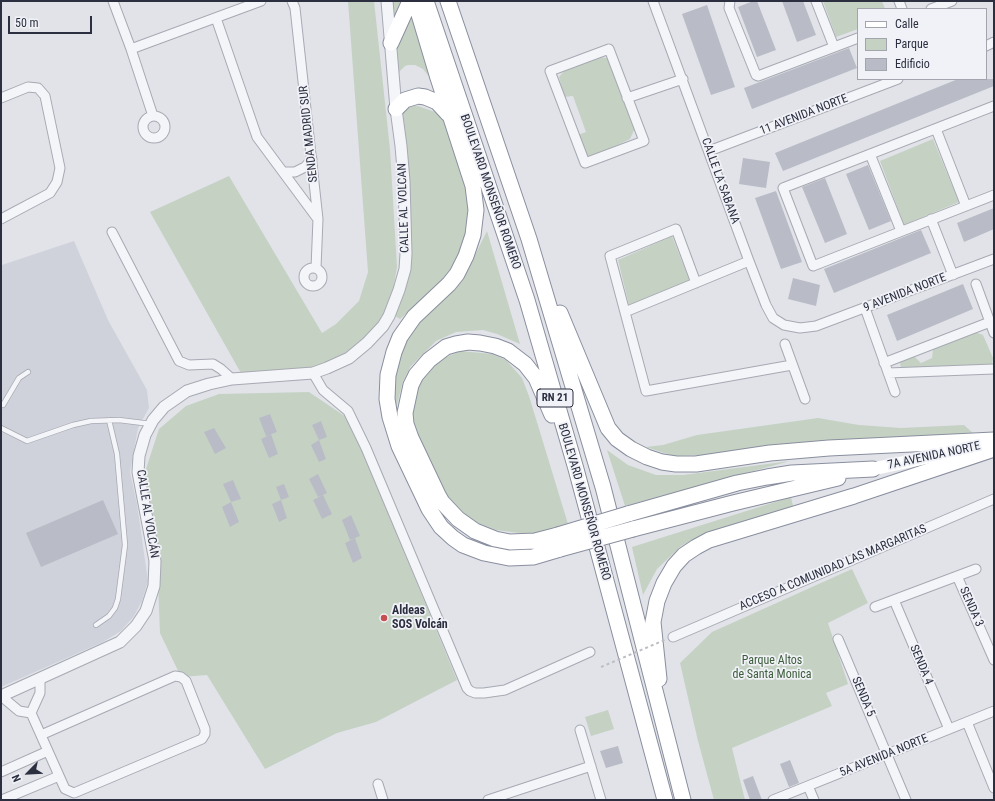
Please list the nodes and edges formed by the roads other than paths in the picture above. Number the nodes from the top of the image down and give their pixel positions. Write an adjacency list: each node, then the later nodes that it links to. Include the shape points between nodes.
1 (113, 1): 19 (street)
2 (261, 1): 14 (street)
3 (292, 1): 32 (street, SENDA MADRID SUR, via 295,8)
4 (387, 1): 15 (street)
5 (410, 1): 15 (highway)
6 (415, 1): 28 (highway)
7 (426, 1): 70 (highway, BOULEVARD MONSEÑOR ROMERO / RN 21, via 527,300)
8 (448, 1): 41 (highway, BOULEVARD MONSEÑOR ROMERO / RN 21)
9 (654, 1): 20 (street, CALLE LA SABANA)
10 (730, 1): 18 (street, via 729,8 757,76)
11 (816, 1): 18 (street)
12 (952, 1): 13 (street)
13 (934, 8)
14 (216, 18): 19 (street); 33 (street, via 257,137)
15 (394, 20): 17 (highway)
16 (857, 38): 18 (street)
17 (390, 43): 26 (street, CALLE AL VOLCAN)
18 (834, 47)
19 (131, 49): 27 (street)
20 (683, 80): 24 (street); 30 (street, CALLE LA SABANA)
21 (892, 80): 22 (street, 11 AVENIDA NORTE)
22 (875, 83): 30 (street, 11 AVENIDA NORTE)
23 (1, 98): 37 (street, via 28,87 38,88 44,96 60,168 58,182 50,193)
24 (627, 98): 24 (street, via 644,141 585,163 550,72 609,49)
25 (994, 106): 29 (street)
26 (396, 109): 28 (highway, via 406,100 418,96 437,102); 58 (street, CALLE AL VOLCAN, via 404,181 406,254 400,290 386,321 368,343 340,363)
27 (153, 116)
28 (449, 116): 73 (highway, via 473,186 476,210 473,235 457,274 414,317 400,337 388,375 387,399 390,417 399,446 429,509 441,527 453,538 479,551 509,558 533,557)
29 (936, 129): 31 (street); 35 (street)
30 (709, 151): 43 (street, CALLE LA SABANA)
31 (870, 154): 39 (street); 39 (street, via 783,188 813,266)
32 (312, 159): 33 (street, via 295,172); 36 (street, SENDA MADRID SUR)
33 (283, 172): 36 (street)
34 (994, 195): 35 (street)
35 (966, 206): 38 (street)
36 (318, 219): 44 (street, SENDA MADRID SUR)
37 (1, 220)
38 (931, 220): 39 (street); 45 (street)
39 (900, 231)
40 (112, 232): 60 (street, via 179,360 189,365 213,364)
41 (529, 239): 67 (highway, via 608,428 617,439 647,456 662,462 696,464 807,450); 90 (highway, BOULEVARD MONSEÑOR ROMERO / RN 21, via 603,487)
42 (994, 259): 45 (street, 9 AVENIDA NORTE)
43 (749, 261): 46 (street); 51 (street, CALLE LA SABANA, via 773,318 784,325 800,328)
44 (316, 268)
45 (953, 275): 48 (street, 9 AVENIDA NORTE)
46 (696, 283): 49 (street); 49 (street, via 676,229 610,256)
47 (976, 284): 50 (street)
48 (865, 308): 51 (street, 9 AVENIDA NORTE); 54 (street)
49 (625, 312): 55 (street, via 646,391)
50 (990, 322): 52 (street); 54 (street)
51 (816, 326)
52 (994, 333)
53 (785, 344): 55 (street)
54 (884, 363): 59 (street)
55 (792, 365): 62 (street)
56 (994, 369): 59 (street)
57 (28, 372): 63 (lane, via 19,378)
58 (313, 373): 60 (street, CALLE AL VOLCÁN); 81 (street, via 323,390 348,411 467,688 475,693 505,690)
59 (888, 373): 61 (street)
60 (232, 379): 65 (street, CALLE AL VOLCÁN, via 187,391 164,407)
61 (895, 392)
62 (805, 399)
63 (3, 405)
64 (109, 420): 65 (lane); 66 (lane, via 74,425 27,440); 78 (lane, via 117,454 125,545 115,608)
65 (151, 424): 83 (street, CALLE AL VOLCÁN, via 142,443 138,472 155,561 154,586 146,611 120,642)
66 (1, 428)
67 (994, 440)
68 (994, 443): 71 (main road, 7A AVENIDA NORTE)
69 (994, 449): 90 (highway, via 854,496 708,540 684,555 664,583 654,610 654,633)
70 (576, 469): 73 (highway, via 536,378 525,364 508,352 480,343 456,344 437,353 416,375 406,406 406,424 442,502 475,532 495,539 510,542); 104 (highway, BOULEVARD MONSEÑOR ROMERO / RN 21)
71 (873, 469): 73 (highway, bridge, via 633,529); 73 (highway, bridge, via 792,473 737,483 628,514)
72 (994, 499): 79 (street, ACCESO A COMUNIDAD LAS MARGARITAS)
73 (559, 542)
74 (976, 569): 75 (street)
75 (957, 576): 76 (street); 82 (street, SENDA 3)
76 (894, 600): 77 (street); 88 (street, SENDA 4)
77 (875, 607)
78 (96, 625)
79 (670, 638)
80 (838, 639): 93 (street, SENDA 5)
81 (590, 652)
82 (994, 660)
83 (40, 679): 84 (street, CALLE AL VOLCÁN); 86 (street, via 40,694)
84 (1, 696): 86 (street, via 19,711)
85 (994, 711): 87 (street, 5A AVENIDA NORTE)
86 (31, 713): 91 (street)
87 (966, 722): 88 (street, 5A AVENIDA NORTE); 99 (street)
88 (949, 729): 93 (street, 5A AVENIDA NORTE)
89 (580, 730): 94 (street)
90 (665, 734): 105 (highway, BOULEVARD MONSEÑOR ROMERO / RN 21)
91 (41, 735): 92 (street); 96 (street, via 175,676 181,676 186,681 205,729 202,739 74,793 65,789)
92 (48, 751): 95 (street); 96 (street)
93 (888, 754): 98 (street, 5A AVENIDA NORTE); 108 (street, SENDA 5)
94 (591, 766): 102 (street); 103 (street)
95 (1, 772)
96 (59, 776): 100 (street)
97 (378, 784): 101 (street)
98 (808, 786): 106 (street, 5A AVENIDA NORTE); 107 (street)
99 (994, 788)
100 (2, 800)
101 (382, 800)
102 (488, 800)
103 (601, 800)
104 (665, 800)
105 (682, 800)
106 (773, 800)
107 (814, 800)
108 (906, 800)

